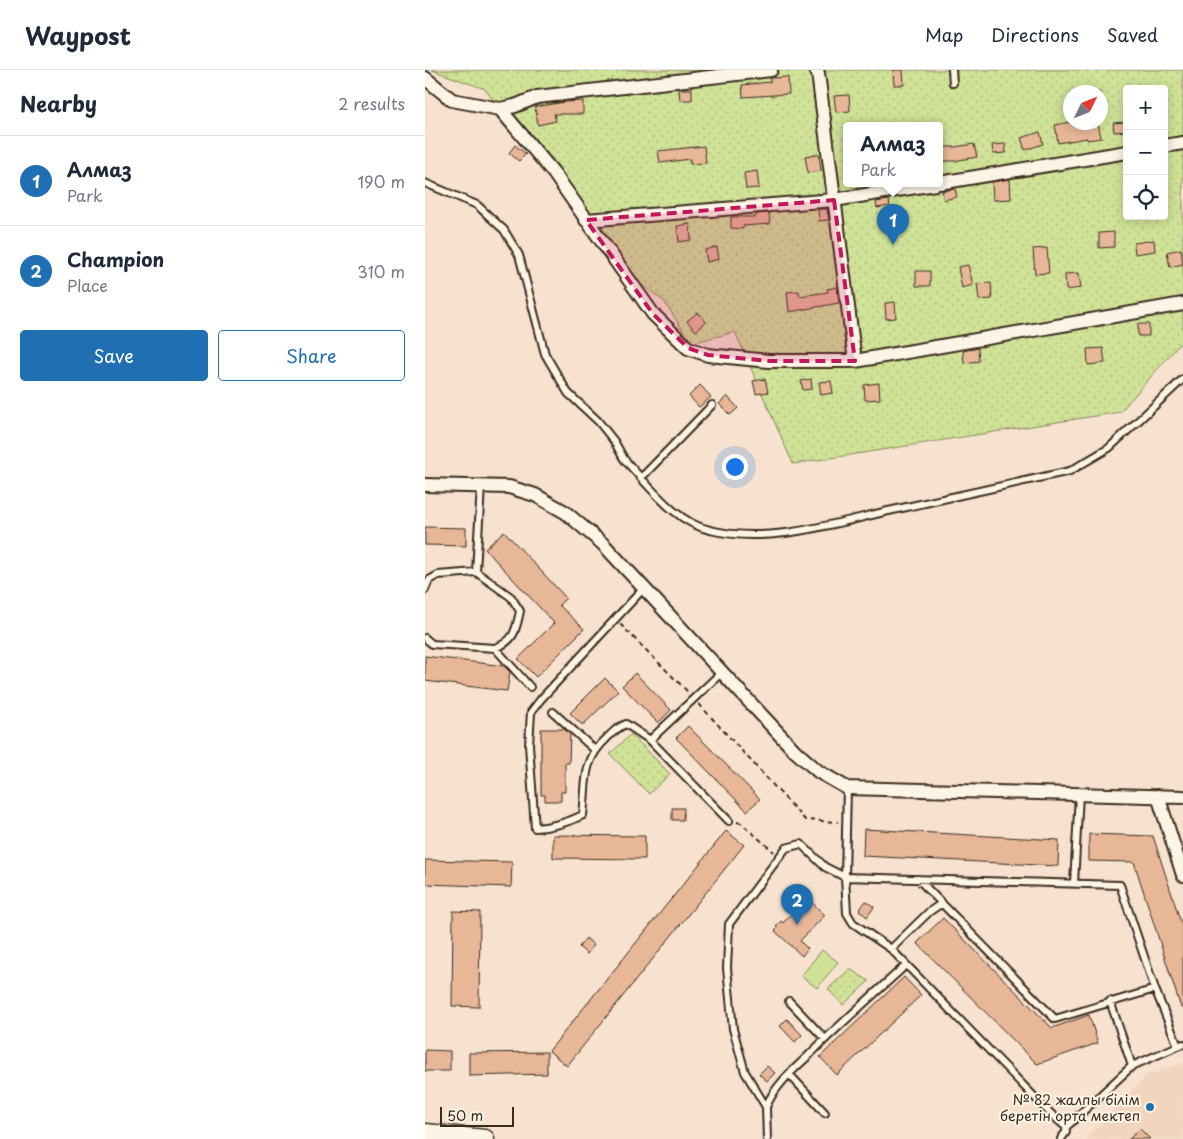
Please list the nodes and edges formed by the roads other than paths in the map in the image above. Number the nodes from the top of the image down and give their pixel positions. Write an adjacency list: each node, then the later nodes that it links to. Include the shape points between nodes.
1 (771, 70): 6 (street, via 537,97)
2 (816, 70): 13 (street)
3 (952, 70): 5 (lane)
4 (425, 78): 6 (street, via 452,100)
5 (953, 83)
6 (500, 109): 14 (street, via 553,172)
7 (1183, 142): 8 (street)
8 (1168, 145)
9 (1123, 153): 10 (street)
10 (943, 182)
11 (425, 183): 19 (lane, via 477,204 504,230 519,255 545,354 568,393 599,421)
12 (916, 187): 13 (street)
13 (834, 200): 14 (street); 16 (street)
14 (586, 220): 16 (street, via 653,314 689,348 708,355 769,361)
15 (1183, 304): 16 (street)
16 (855, 361)
17 (1183, 379): 19 (lane, via 1109,448 1070,471 797,531 750,536 708,530 683,518)
18 (712, 405): 19 (lane)
19 (641, 478)
20 (425, 485): 21 (street)
21 (481, 486): 22 (lane); 23 (street, via 509,487 535,495 565,512 603,544)
22 (476, 572): 24 (lane, via 438,575 429,580); 26 (lane, via 511,597 520,611 515,632)
23 (644, 588): 27 (street); 31 (lane, via 531,712 529,745 535,828 583,815 587,768)
24 (425, 590)
25 (425, 638): 26 (lane, via 432,644)
26 (495, 648): 28 (lane)
27 (721, 672): 30 (lane); 32 (street, via 795,751 819,772)
28 (530, 687)
29 (553, 712): 31 (lane)
30 (650, 740): 31 (lane, via 626,724); 36 (lane)
31 (595, 750)
32 (847, 788): 33 (street); 38 (lane)
33 (1079, 794): 34 (street); 40 (lane)
34 (1158, 796): 35 (street); 37 (street)
35 (1183, 797)
36 (729, 821)
37 (1183, 876)
38 (845, 878): 39 (lane); 42 (lane, via 847,913 853,923); 51 (lane, via 825,867 801,844 786,848 729,924 727,968 733,1029 745,1072)
39 (918, 879): 40 (lane); 41 (lane)
40 (1074, 883): 44 (lane, via 1120,885)
41 (941, 903): 42 (lane); 46 (lane, via 1055,1019)
42 (891, 950): 43 (lane)
43 (906, 965): 47 (lane); 53 (lane)
44 (1155, 989): 46 (lane); 48 (lane)
45 (789, 1001): 47 (lane)
46 (1110, 1001): 49 (lane)
47 (825, 1039): 50 (lane)
48 (1180, 1045): 49 (lane)
49 (1131, 1066): 53 (lane)
50 (789, 1074): 51 (lane, via 771,1095); 52 (lane)
51 (766, 1107): 56 (lane)
52 (825, 1113)
53 (1066, 1127): 57 (lane)
54 (425, 1133): 55 (street)
55 (485, 1139)
56 (767, 1139)
57 (1061, 1139)

